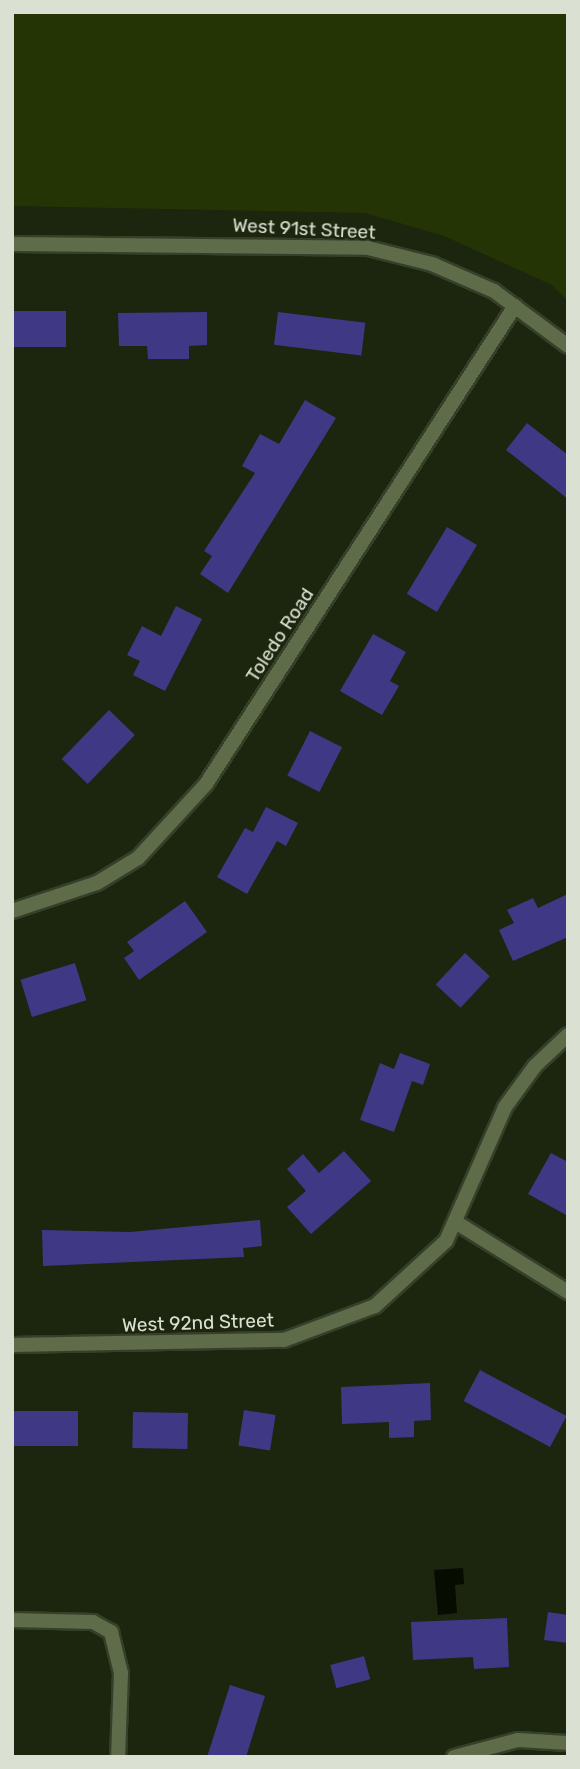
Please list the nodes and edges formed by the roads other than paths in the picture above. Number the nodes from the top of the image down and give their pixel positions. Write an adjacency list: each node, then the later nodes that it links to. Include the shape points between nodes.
1 (12, 244): 2 (street, West 91st Street, via 368,248 432,264)
2 (515, 306): 3 (street, West 91st Street); 4 (street, Toledo Road, via 206,784 138,858 97,883)
3 (568, 346)
4 (12, 911)
5 (568, 1035): 6 (street, West 92nd Street, via 534,1066 505,1108)
6 (457, 1223): 7 (street); 8 (street, West 92nd Street, via 375,1306 320,1330 236,1345)
7 (568, 1292)
8 (12, 1345)
9 (12, 1620): 11 (street, via 93,1622 111,1632 121,1673)
10 (568, 1743): 12 (street, via 518,1740)
11 (118, 1757)
12 (454, 1757)

